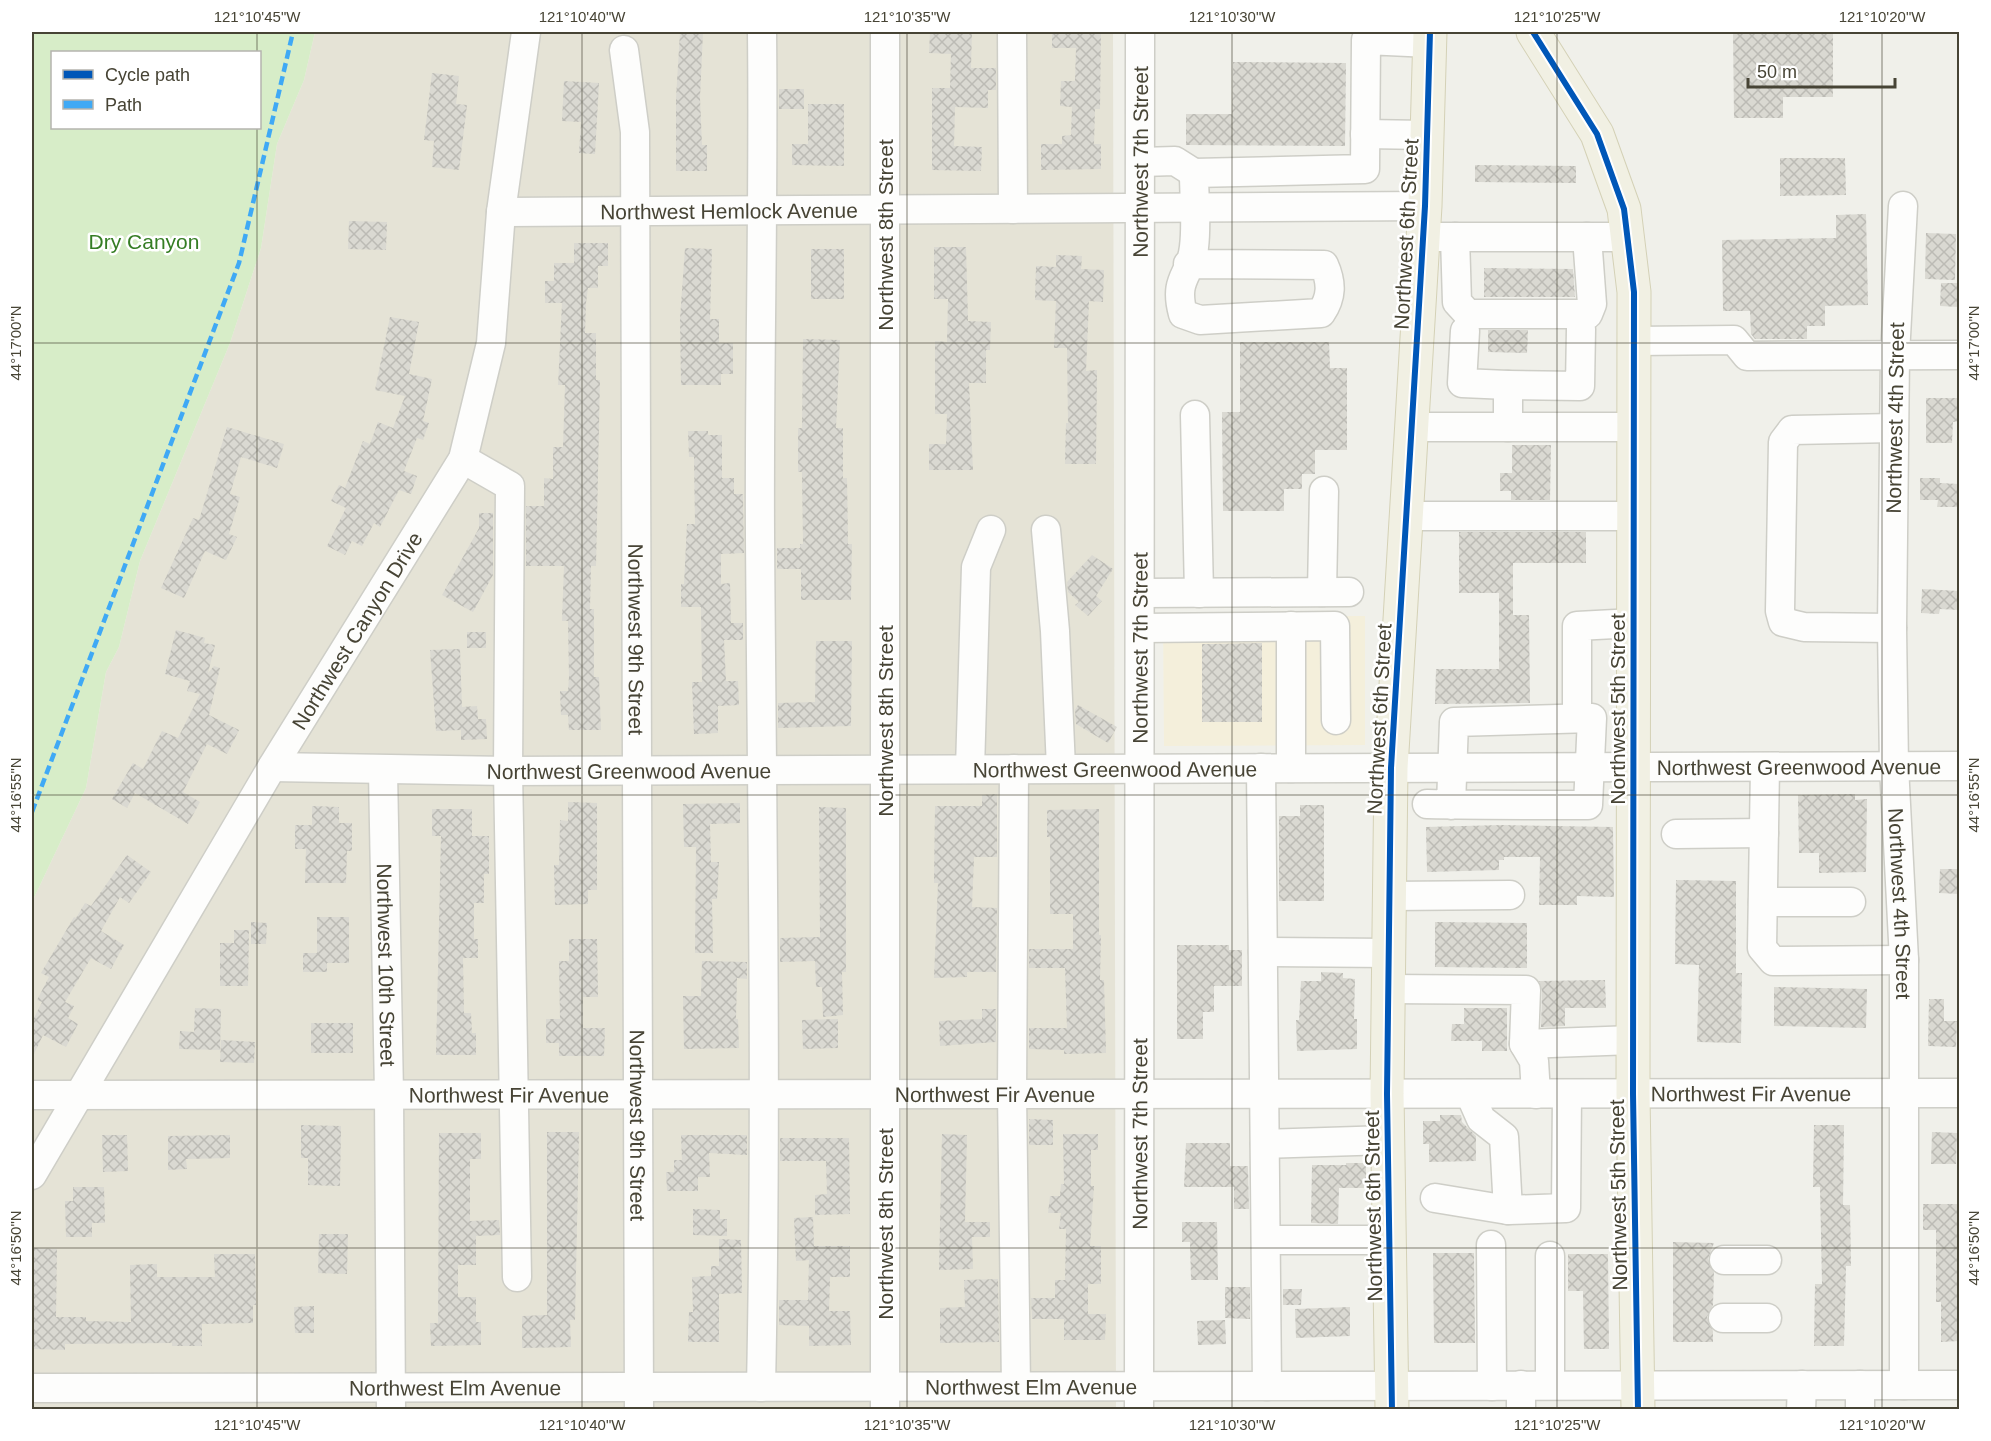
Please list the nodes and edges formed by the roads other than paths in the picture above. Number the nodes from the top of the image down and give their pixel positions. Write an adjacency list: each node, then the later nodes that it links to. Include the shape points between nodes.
1 (526, 32): 23 (street, Northwest Canyon Drive)
2 (762, 32): 20 (street)
3 (885, 32): 21 (street, Northwest 8th Street)
4 (1012, 32): 19 (street)
5 (1140, 32): 12 (street, Northwest 7th Street)
6 (1533, 32): 26 (main road, Northwest 5th Street, via 1597,134 1624,209)
7 (1355, 36): 8 (street); 10 (street)
8 (1435, 45): 11 (main road, Northwest 6th Street)
9 (624, 50): 22 (street, Northwest 9th Street, via 635,132)
10 (1365, 134): 11 (street); 13 (street, via 1365,169)
11 (1427, 135): 24 (main road, Northwest 6th Street)
12 (1141, 162): 14 (street, via 1175,161); 17 (street, Northwest 7th Street)
13 (1332, 170): 14 (street); 16 (street)
14 (1194, 173): 18 (street)
15 (1903, 206): 31 (street, Northwest 4th Street)
16 (1334, 207): 18 (street, Northwest Hemlock Avenue); 24 (street, Northwest Hemlock Avenue)
17 (1141, 208): 18 (street, Northwest Hemlock Avenue); 19 (street, Northwest Hemlock Avenue); 45 (street, Northwest 7th Street)
18 (1194, 208): 27 (street, via 1194,249)
19 (1013, 209): 21 (street, Northwest Hemlock Avenue)
20 (764, 210): 21 (street, Northwest Hemlock Avenue); 22 (street, Northwest Hemlock Avenue); 71 (street, via 760,532)
21 (885, 210): 67 (street, Northwest 8th Street)
22 (633, 211): 23 (street, Northwest Hemlock Avenue); 70 (street, Northwest 9th Street)
23 (501, 212): 39 (street, Northwest Canyon Drive, via 491,343)
24 (1435, 227): 25 (street, Northwest Hemlock Avenue); 25 (street, via 1457,302 1468,314 1588,314 1592,304); 35 (main road, Northwest 6th Street)
25 (1587, 237): 26 (street, Northwest Hemlock Avenue)
26 (1628, 237): 30 (main road, Northwest 5th Street)
27 (1188, 264): 27 (street, via 1178,295 1183,314 1200,320 1321,313 1328,302 1331,281 1324,265)
28 (1581, 329): 33 (street, via 1580,386)
29 (1465, 331): 33 (street, via 1462,383)
30 (1635, 341): 31 (street, via 1734,340 1747,356); 37 (main road, Northwest 5th Street)
31 (1894, 355): 32 (street); 38 (street, Northwest 4th Street)
32 (1959, 355)
33 (1508, 385): 36 (street)
34 (1195, 415): 46 (street)
35 (1412, 427): 36 (street); 41 (main road, Northwest 6th Street)
36 (1508, 427): 37 (street)
37 (1634, 427): 42 (main road, Northwest 5th Street)
38 (1894, 428): 50 (street, Northwest 4th Street); 50 (street, via 1792,430 1783,442 1780,611 1783,622 1804,627)
39 (464, 459): 57 (street, Northwest Canyon Drive); 73 (street, via 510,486)
40 (1324, 491): 46 (street, via 1336,592)
41 (1406, 516): 42 (street); 65 (main road, Northwest 6th Street)
42 (1634, 516): 47 (main road, Northwest 5th Street)
43 (991, 530): 68 (street, via 976,567)
44 (1046, 530): 61 (street)
45 (1141, 593): 46 (street); 49 (street, Northwest 7th Street)
46 (1199, 593)
47 (1634, 624): 51 (main road, Northwest 5th Street); 52 (street, via 1577,626)
48 (1291, 626): 49 (street); 53 (street, via 1335,626); 64 (street)
49 (1141, 628): 62 (street, Northwest 7th Street)
50 (1892, 628): 55 (street, Northwest 4th Street)
51 (1634, 709): 52 (street); 60 (main road, Northwest 5th Street)
52 (1584, 718): 59 (street); 66 (street, via 1454,722)
53 (1336, 720)
54 (1765, 766): 55 (street, Northwest Greenwood Avenue); 60 (street, Northwest Greenwood Avenue); 75 (street)
55 (1894, 766): 56 (street, Northwest Greenwood Avenue); 83 (street, Northwest 4th Street)
56 (1959, 766)
57 (272, 767): 72 (street, Northwest Greenwood Avenue); 101 (street, Northwest Canyon Drive)
58 (1509, 767): 59 (street, Northwest Greenwood Avenue); 66 (street, Northwest Greenwood Avenue); 74 (street)
59 (1591, 767): 60 (street, Northwest Greenwood Avenue); 74 (street, via 1588,805)
60 (1633, 767): 85 (main road, Northwest 5th Street)
61 (1061, 768): 62 (street, Northwest Greenwood Avenue); 69 (street, Northwest Greenwood Avenue)
62 (1140, 768): 63 (street, Northwest Greenwood Avenue); 93 (street, Northwest 7th Street)
63 (1261, 768): 64 (street, Northwest Greenwood Avenue); 81 (street)
64 (1291, 768): 65 (street, Northwest Greenwood Avenue)
65 (1391, 768): 66 (street, Northwest Greenwood Avenue); 78 (main road, Northwest 6th Street)
66 (1453, 768): 74 (street, via 1439,804)
67 (885, 769): 68 (street, Northwest Greenwood Avenue); 71 (street, Northwest Greenwood Avenue); 91 (street, Northwest 8th Street)
68 (970, 769): 69 (street, Northwest Greenwood Avenue)
69 (1014, 769): 92 (street)
70 (636, 770): 71 (street, Northwest Greenwood Avenue); 73 (street, Northwest Greenwood Avenue); 103 (street, Northwest 9th Street)
71 (763, 770): 90 (street)
72 (383, 771): 73 (street, Northwest Greenwood Avenue); 89 (street, Northwest 10th Street)
73 (508, 771): 102 (street)
74 (1508, 805)
75 (1764, 833): 76 (street); 79 (street)
76 (1676, 834)
77 (1510, 895): 78 (street)
78 (1389, 896): 82 (main road, Northwest 6th Street)
79 (1763, 902): 80 (street); 83 (street, via 1762,948 1773,961)
80 (1851, 902)
81 (1263, 952): 82 (street); 94 (street)
82 (1389, 953): 84 (main road, Northwest 6th Street)
83 (1904, 960): 87 (street, Northwest 4th Street)
84 (1389, 989): 86 (street, via 1526,990); 95 (main road, Northwest 6th Street)
85 (1633, 1040): 86 (street); 99 (main road, Northwest 5th Street)
86 (1524, 1044): 97 (street, via 1534,1061)
87 (1904, 1093): 88 (street, Northwest Fir Avenue); 99 (street, Northwest Fir Avenue); 125 (street, Northwest 4th Street)
88 (1959, 1093)
89 (389, 1094): 101 (street, Northwest Fir Avenue); 102 (street, Northwest Fir Avenue); 134 (street, Northwest 10th Street)
90 (763, 1094): 91 (street, Northwest Fir Avenue); 103 (street, Northwest Fir Avenue); 123 (street)
91 (885, 1094): 92 (street, Northwest Fir Avenue); 131 (street, Northwest 8th Street)
92 (1012, 1094): 93 (street, Northwest Fir Avenue); 120 (street)
93 (1140, 1094): 94 (street, Northwest Fir Avenue); 132 (street, Northwest 7th Street)
94 (1265, 1094): 95 (street, Northwest Fir Avenue); 105 (street)
95 (1387, 1094): 96 (street, Northwest Fir Avenue); 104 (main road, Northwest 6th Street)
96 (1470, 1094): 97 (street, Northwest Fir Avenue); 108 (street, via 1481,1119 1504,1137)
97 (1536, 1094): 98 (street, Northwest Fir Avenue)
98 (1567, 1094): 99 (street, Northwest Fir Avenue); 108 (street, via 1566,1208)
99 (1633, 1094): 127 (main road, Northwest 5th Street)
100 (32, 1095): 101 (street, Northwest Fir Avenue)
101 (78, 1095): 106 (street, Northwest Canyon Drive)
102 (514, 1095): 103 (street, Northwest Fir Avenue); 115 (street)
103 (638, 1095): 130 (street, Northwest 9th Street)
104 (1388, 1140): 105 (street); 110 (main road, Northwest 6th Street)
105 (1265, 1144): 109 (street)
106 (32, 1174)
107 (1435, 1198): 108 (street)
108 (1508, 1210)
109 (1266, 1240): 110 (street); 121 (street)
110 (1390, 1240): 133 (main road, Northwest 6th Street)
111 (1491, 1245): 122 (street)
112 (1551, 1256): 118 (street)
113 (1724, 1260): 114 (street)
114 (1767, 1260)
115 (517, 1277)
116 (1722, 1318): 117 (street)
117 (1767, 1318)
118 (1551, 1385): 126 (street, Northwest Elm Avenue); 127 (street, Northwest Elm Avenue)
119 (1959, 1385): 125 (street, Northwest Elm Avenue)
120 (1016, 1386): 131 (street, Northwest Elm Avenue); 132 (street, Northwest Elm Avenue)
121 (1268, 1386): 132 (street, Northwest Elm Avenue); 133 (street, Northwest Elm Avenue)
122 (1492, 1386): 126 (street, Northwest Elm Avenue); 133 (street, Northwest Elm Avenue)
123 (761, 1387): 130 (street, Northwest Elm Avenue); 131 (street, Northwest Elm Avenue)
124 (32, 1388): 134 (street, Northwest Elm Avenue)
125 (1910, 1393): 129 (street, Northwest Elm Avenue)
126 (1521, 1397)
127 (1638, 1397): 128 (street, Northwest Elm Avenue)
128 (1801, 1397): 129 (street, Northwest Elm Avenue)
129 (1860, 1397)
130 (639, 1398): 134 (street, Northwest Elm Avenue)
131 (885, 1398)
132 (1139, 1398)
133 (1392, 1398)
134 (392, 1399)

